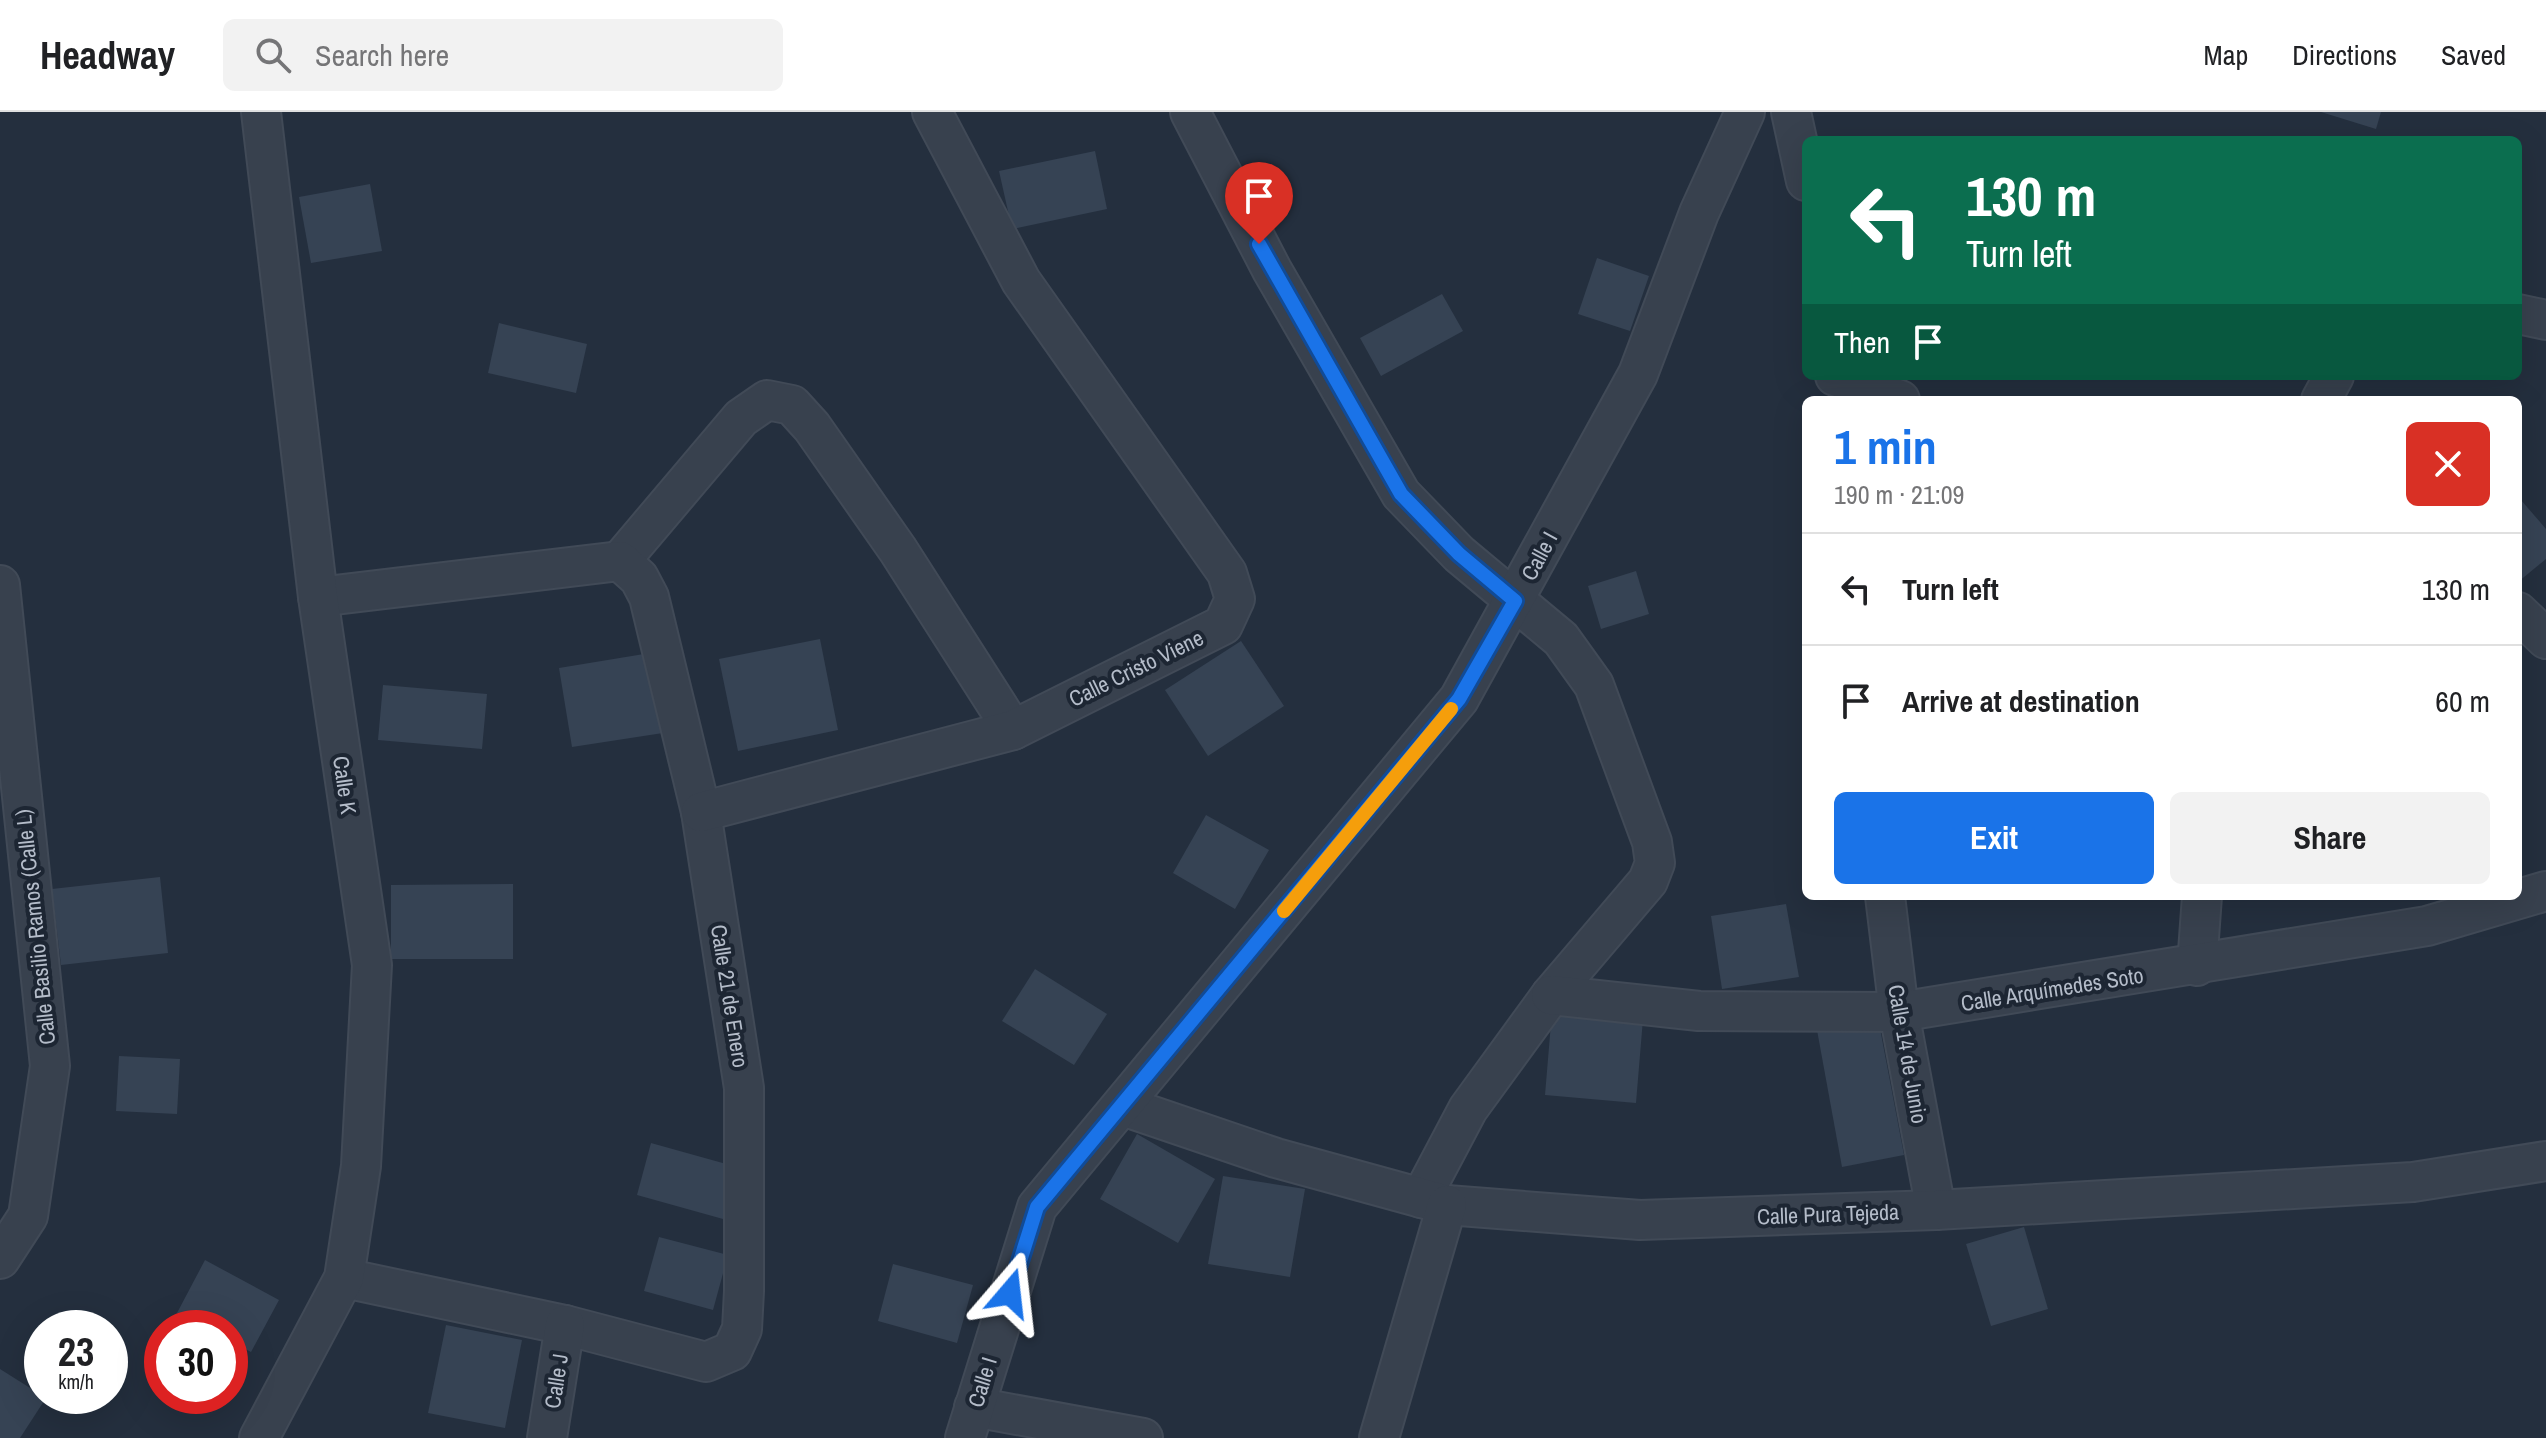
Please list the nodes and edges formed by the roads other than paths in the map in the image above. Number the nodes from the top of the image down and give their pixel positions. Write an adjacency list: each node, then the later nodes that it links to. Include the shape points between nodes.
1 (261, 112): 13 (street, Calle K)
2 (932, 112): 17 (street, Calle Cristo Viene, via 1021,281 1227,573 1235,599 1223,625)
3 (1190, 112): 14 (street, via 1272,270 1401,494 1459,554)
4 (1745, 112): 14 (street, Calle I, via 1699,213 1638,374)
5 (1791, 112): 6 (street)
6 (1802, 163)
7 (2522, 315): 8 (street)
8 (2546, 320)
9 (1843, 380): 10 (street)
10 (1889, 396)
11 (620, 561): 13 (street); 17 (street, via 741,418 767,400 792,405 898,550); 18 (street, Calle 21 de Enero, via 639,578 649,597)
12 (0, 585): 30 (street, Calle Basilio Ramos (Calle L), via 50,1066)
13 (318, 597): 33 (street, Calle K, via 372,965 361,1166)
14 (1515, 601): 25 (street, via 1561,639 1594,685 1655,863 1648,881); 27 (street, Calle I, via 1459,699)
15 (2522, 616): 16 (street)
16 (2546, 639)
17 (1013, 730): 18 (street, Calle Cristo Viene)
18 (701, 812): 34 (street, Calle 21 de Enero, via 744,1088 742,1329 732,1351 706,1362)
19 (2546, 891): 20 (street, Calle Arquímedes Soto)
20 (2522, 898)
21 (1885, 900): 26 (street, Calle 14 de Junio)
22 (2202, 900): 24 (street)
23 (2515, 900): 24 (street, Calle Arquímedes Soto, via 2427,926)
24 (2197, 966): 26 (street, Calle Arquímedes Soto)
25 (1551, 995): 26 (street, Calle Arquímedes Soto, via 1699,1011); 29 (street, via 1468,1109)
26 (1899, 1012): 31 (street, Calle 14 de Junio)
27 (1123, 1106): 29 (street, Calle Pura Tejeda, via 1276,1158); 35 (street, Calle I, via 1037,1207)
28 (2546, 1161): 31 (street, Calle Pura Tejeda, via 2413,1182)
29 (1434, 1202): 31 (street, Calle Pura Tejeda, via 1640,1220); 39 (street)
30 (14, 1208): 32 (street, Calle Basilio Ramos (Calle L))
31 (1936, 1210)
32 (0, 1259)
33 (344, 1278): 34 (street, Calle 21 de Enero); 36 (street, Calle K)
34 (565, 1325): 37 (street, Calle J)
35 (970, 1422): 38 (street)
36 (259, 1438)
37 (547, 1438)
38 (1143, 1438)
39 (1379, 1438)

